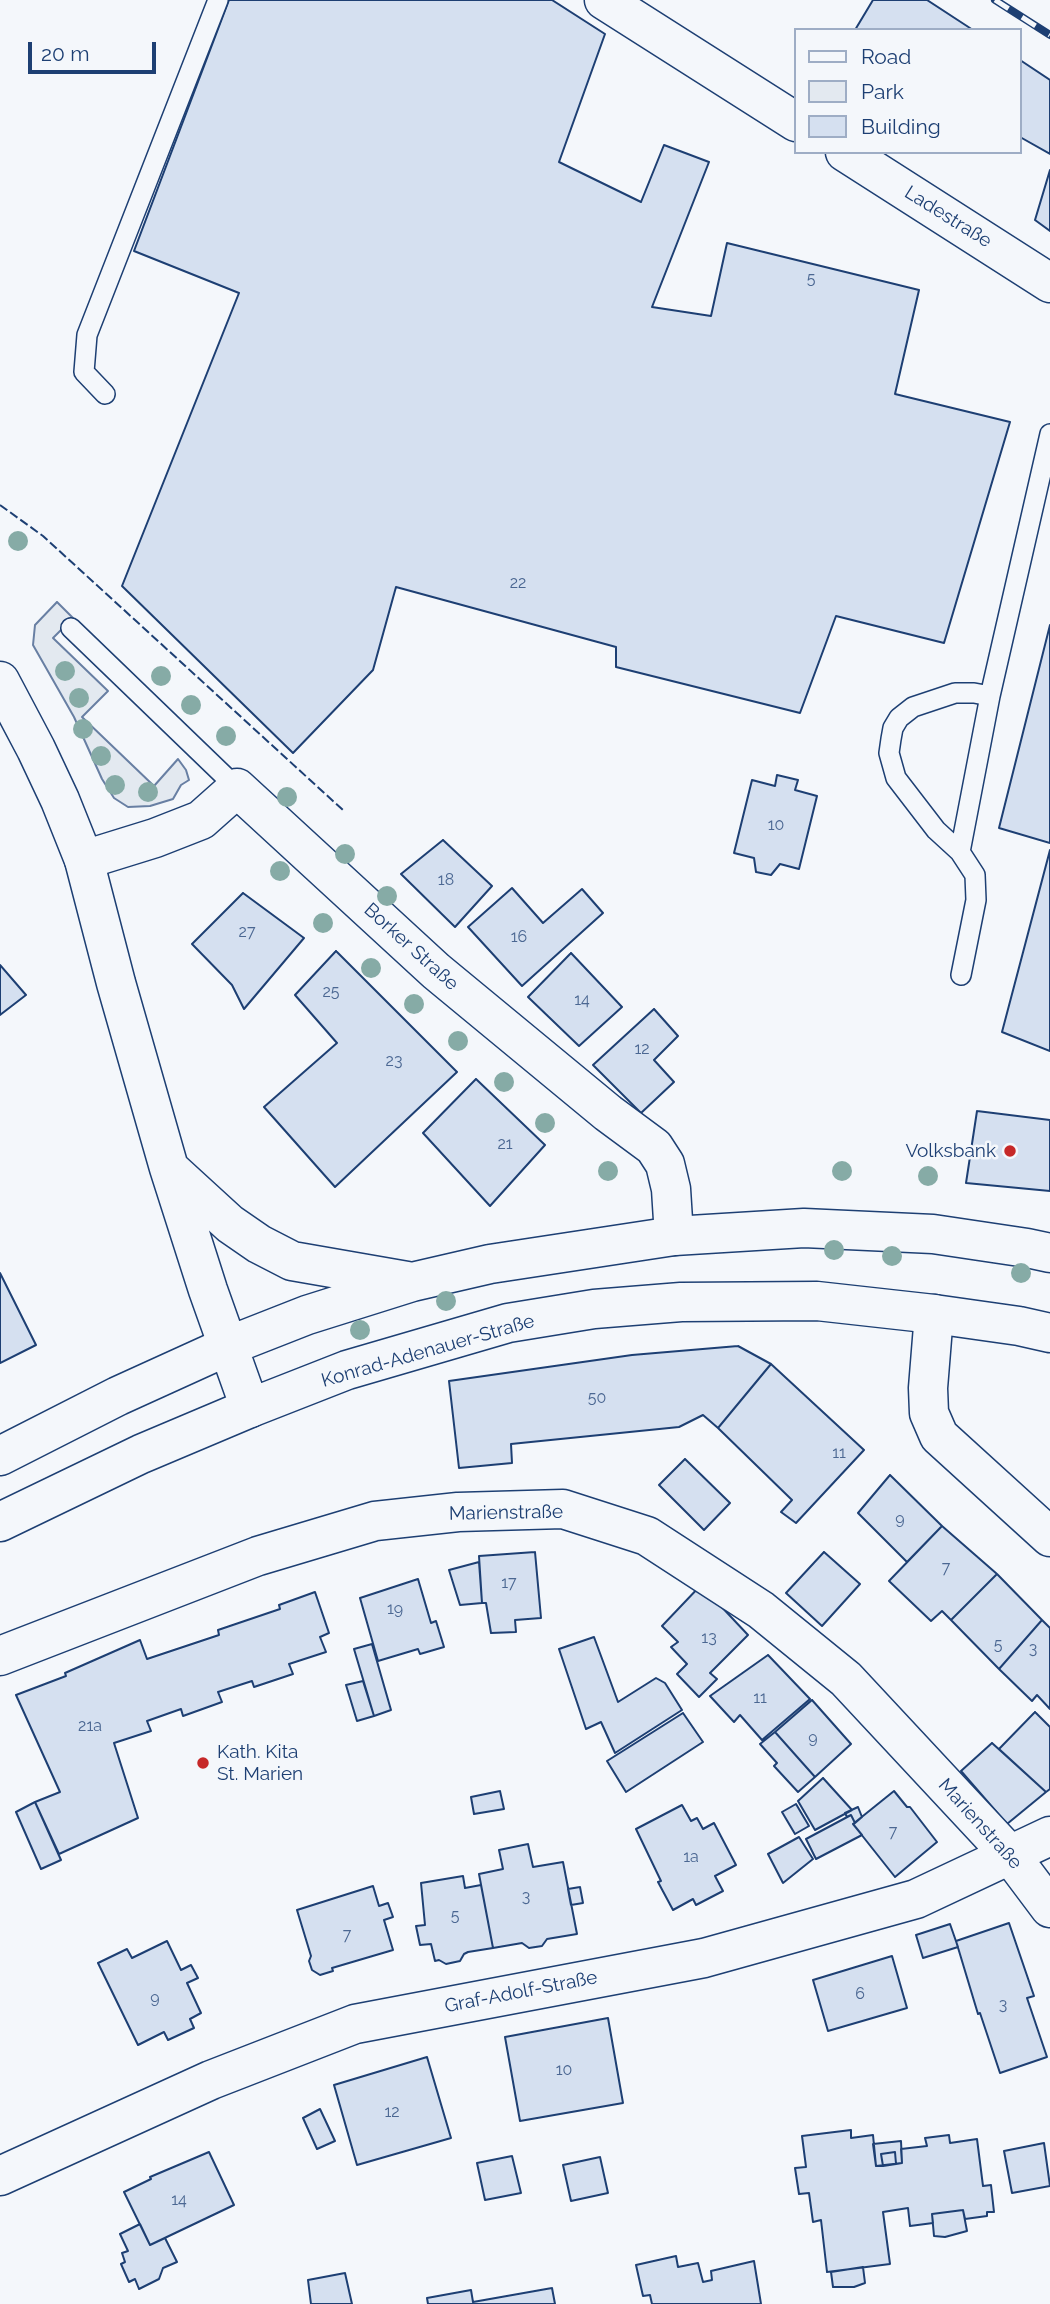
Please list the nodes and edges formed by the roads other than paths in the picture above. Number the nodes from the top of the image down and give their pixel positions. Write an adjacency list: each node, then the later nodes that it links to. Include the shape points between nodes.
1 (218, 0): 6 (lane, via 87,335 84,372)
2 (604, 0): 3 (street)
3 (794, 121)
4 (848, 154): 5 (street, Ladestraße)
5 (1050, 283)
6 (105, 394)
7 (1050, 434): 10 (lane)
8 (71, 628): 11 (lane)
9 (0, 681): 13 (street, via 41,759)
10 (990, 696): 12 (lane); 12 (lane, via 955,693 913,708 893,728 889,753 896,778 936,830)
11 (237, 788): 13 (street, via 201,820); 16 (street, Borker Straße, via 436,971 654,1147 665,1164 671,1189)
12 (960, 852): 14 (lane, via 977,884)
13 (84, 860): 15 (street)
14 (961, 975)
15 (169, 1168): 18 (street, via 230,1224 292,1261); 21 (street)
16 (674, 1236): 17 (street, via 804,1228 933,1234); 18 (street, via 490,1264)
17 (1050, 1253)
18 (412, 1282): 21 (street)
19 (934, 1314): 20 (street, Konrad-Adenauer-Straße); 22 (street, Konrad-Adenauer-Straße, via 817,1301 681,1301 594,1309 509,1323 347,1370); 25 (street, via 929,1413 939,1436)
20 (1050, 1333)
21 (228, 1346): 22 (street); 23 (street)
22 (250, 1408): 24 (street, Konrad-Adenauer-Straße)
23 (0, 1455)
24 (0, 1522)
25 (1050, 1537)
26 (0, 1656): 28 (street, Marienstraße, via 258,1556 375,1521 458,1511 564,1509 647,1536 761,1610 846,1679)
27 (1050, 1836): 28 (street, Graf-Adolf-Straße)
28 (1011, 1856): 29 (street, Marienstraße); 30 (street, Graf-Adolf-Straße, via 916,1899 704,1958 355,2024 211,2080)
29 (1050, 1909)
30 (0, 2176)

